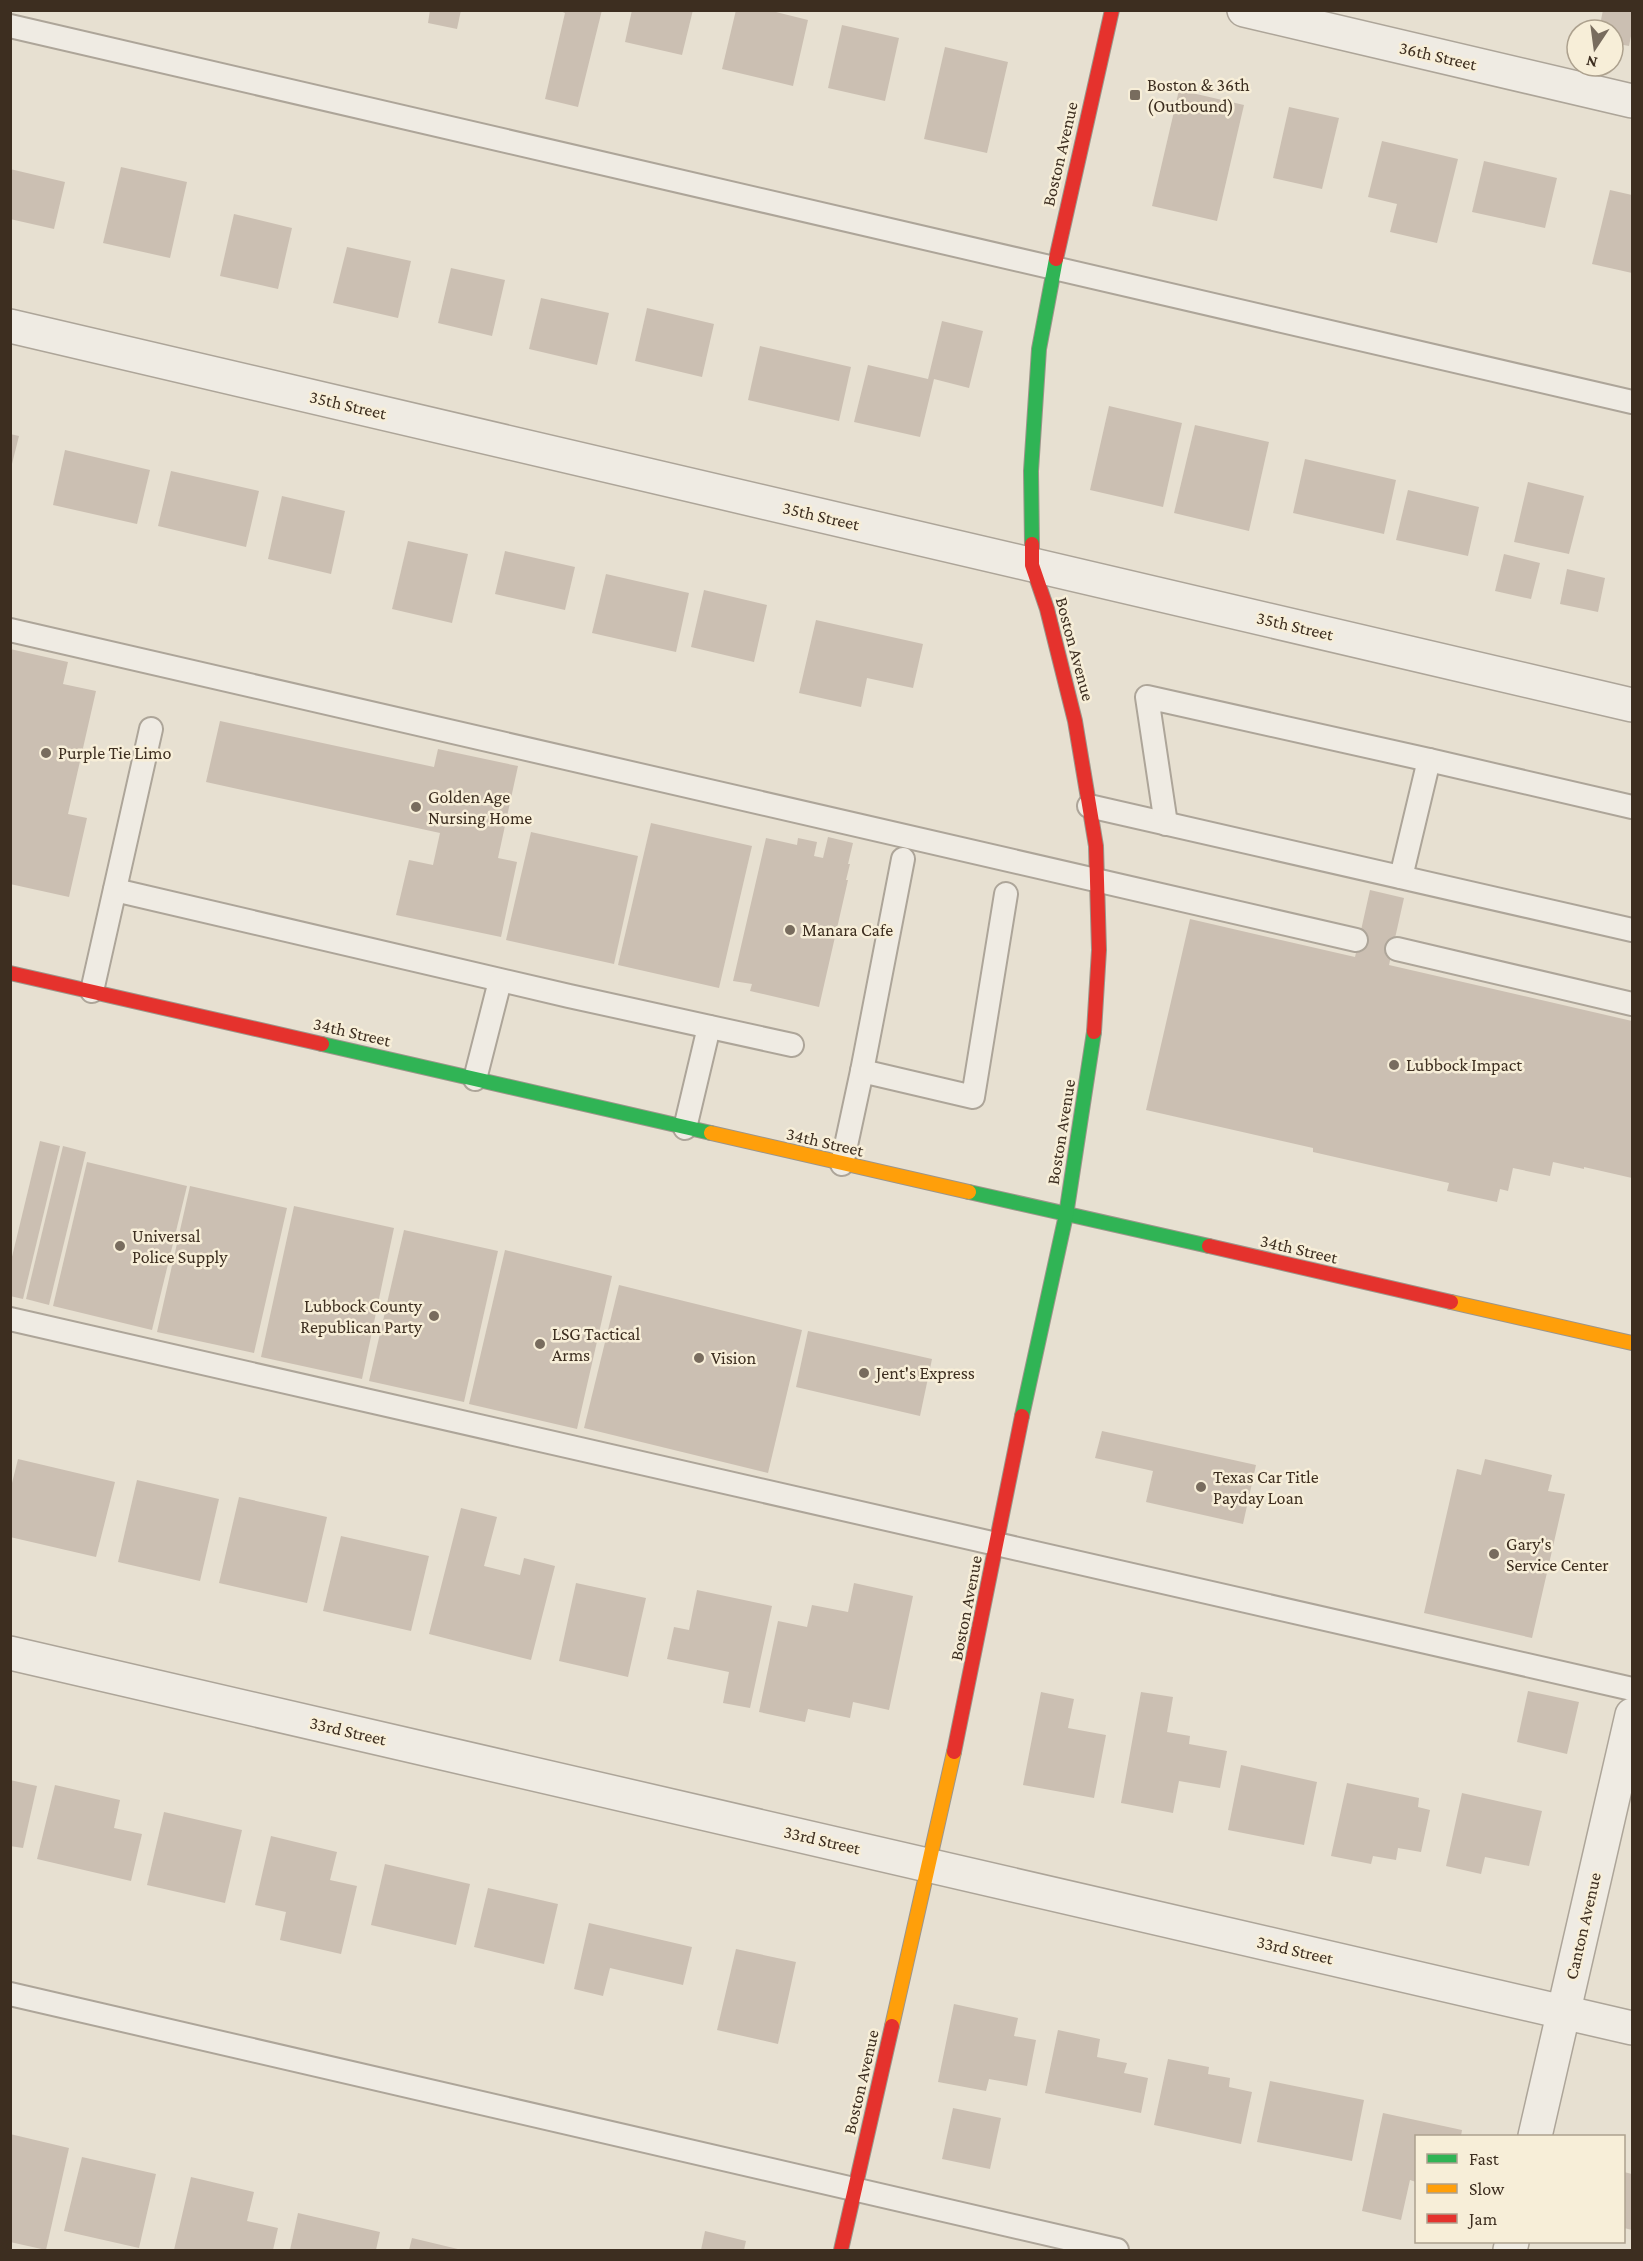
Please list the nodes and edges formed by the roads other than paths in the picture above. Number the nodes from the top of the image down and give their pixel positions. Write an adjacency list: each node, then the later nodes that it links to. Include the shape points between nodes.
1 (1112, 10): 5 (street, Boston Avenue)
2 (1244, 10): 4 (street, 36th Street)
3 (10, 26): 5 (lane)
4 (1632, 101)
5 (1054, 268): 7 (lane); 8 (street, Boston Avenue, via 1039,349 1031,471)
6 (10, 326): 8 (street, 35th Street)
7 (1632, 402)
8 (1032, 565): 10 (street, 35th Street); 13 (street, Boston Avenue, via 1075,721)
9 (10, 630): 18 (lane)
10 (1632, 705)
11 (151, 729): 19 (lane)
12 (1429, 760): 14 (lane); 15 (lane, via 1147,697); 17 (lane)
13 (1089, 806): 15 (lane); 18 (street, Boston Avenue)
14 (1632, 807)
15 (1166, 824): 17 (lane)
16 (903, 859): 30 (lane)
17 (1401, 877): 21 (lane)
18 (1098, 880): 22 (lane); 34 (street, Boston Avenue, via 1094,1028)
19 (115, 890): 25 (lane); 26 (lane)
20 (1006, 894): 30 (lane, via 972,1097)
21 (1632, 930)
22 (1356, 939)
23 (1397, 949): 27 (lane)
24 (10, 973): 26 (street, 34th Street)
25 (501, 981): 28 (lane); 31 (lane)
26 (92, 991): 31 (street, 34th Street)
27 (1632, 1004)
28 (709, 1027): 29 (lane); 32 (lane)
29 (792, 1045)
30 (862, 1071): 33 (lane)
31 (475, 1079): 32 (street, 34th Street)
32 (685, 1128): 33 (street, 34th Street)
33 (842, 1164): 34 (street, 34th Street)
34 (1066, 1215): 36 (street, 34th Street); 37 (street, Boston Avenue)
35 (10, 1319): 37 (lane)
36 (1632, 1343)
37 (996, 1545): 39 (lane); 41 (street, Boston Avenue)
38 (10, 1653): 41 (street, 33rd Street)
39 (1632, 1689)
40 (1632, 1715): 43 (street, Canton Avenue)
41 (929, 1865): 43 (street, 33rd Street); 46 (street, Boston Avenue)
42 (10, 1994): 46 (lane)
43 (1563, 2012): 44 (street, 33rd Street); 45 (street, Canton Avenue)
44 (1632, 2028)
45 (1535, 2135)
46 (855, 2190): 47 (street, Boston Avenue); 48 (lane)
47 (841, 2250)
48 (1117, 2250)

